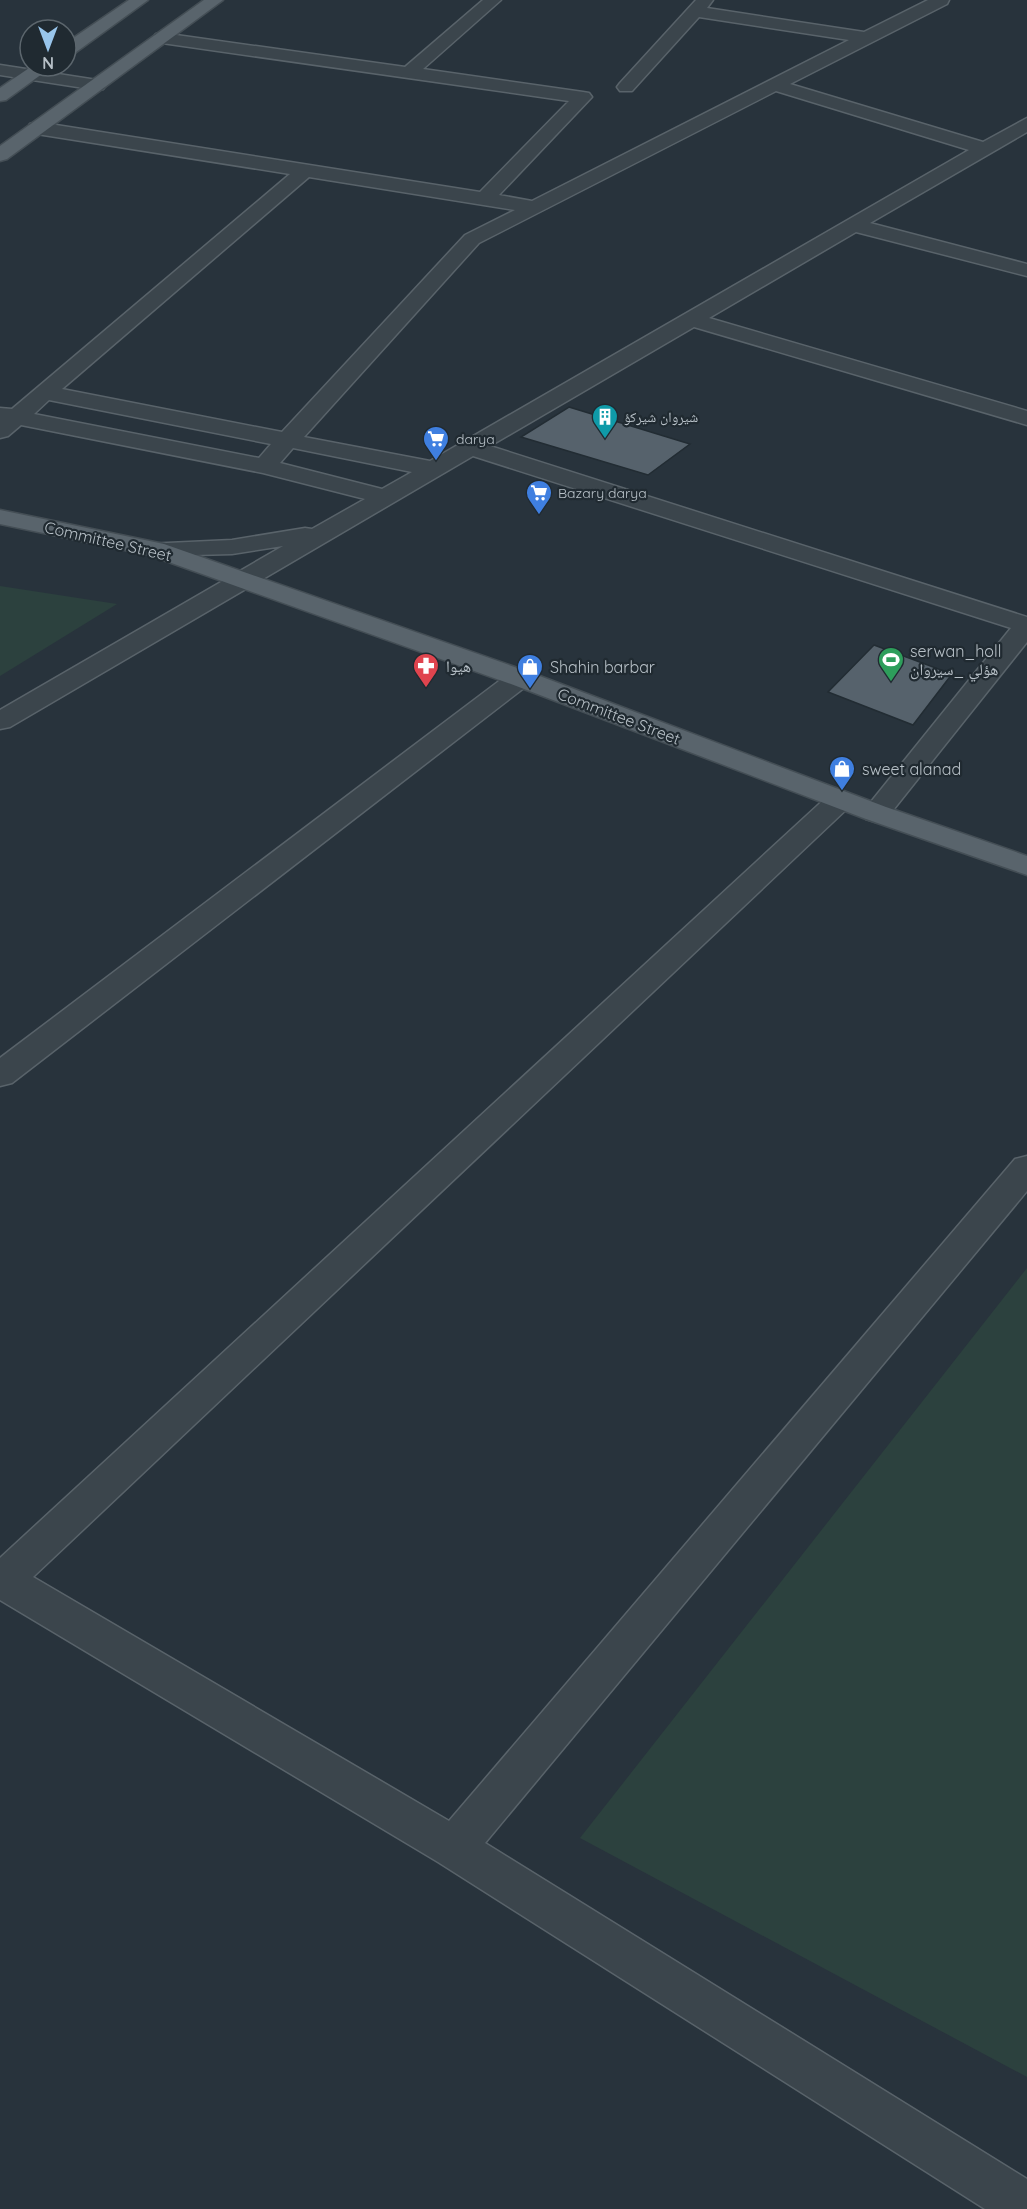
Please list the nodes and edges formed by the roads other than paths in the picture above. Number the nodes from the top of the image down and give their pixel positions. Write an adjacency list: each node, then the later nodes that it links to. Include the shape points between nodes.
1 (140, 0): 8 (main road)
2 (215, 0): 6 (main road)
3 (493, 0): 11 (street)
4 (941, 0): 7 (street)
5 (700, 5): 7 (street); 16 (street)
6 (162, 38): 11 (street); 14 (main road)
7 (867, 38): 15 (street)
8 (78, 43)
9 (0, 70): 10 (street)
10 (18, 70)
11 (409, 72): 23 (street, via 583,97)
12 (26, 78): 17 (main road)
13 (69, 78): 14 (street)
14 (97, 85): 19 (main road)
15 (774, 85): 20 (street); 24 (street)
16 (626, 87)
17 (0, 96)
18 (1027, 124): 20 (street)
19 (37, 128): 21 (main road); 22 (street)
20 (984, 148): 25 (street)
21 (0, 155)
22 (306, 170): 23 (street); 28 (street)
23 (484, 199): 24 (street)
24 (536, 207): 31 (street, via 472,239)
25 (853, 225): 26 (street); 27 (street)
26 (1027, 270)
27 (691, 319): 29 (street); 32 (street)
28 (46, 393): 30 (street); 31 (street)
29 (1027, 418)
30 (6, 421): 33 (street)
31 (290, 439): 33 (street); 34 (street)
32 (470, 447): 34 (street); 40 (street)
33 (264, 466): 35 (street)
34 (434, 469): 35 (street)
35 (386, 497): 37 (street)
36 (0, 517): 38 (main road, Committee Street)
37 (324, 532): 38 (street, via 231,547); 39 (street)
38 (155, 549): 39 (main road, Committee Street)
39 (243, 580): 41 (main road, Committee Street); 42 (street)
40 (1027, 625): 44 (street)
41 (520, 678): 43 (main road, Committee Street); 46 (street)
42 (0, 721)
43 (840, 800): 44 (main road, Committee Street); 48 (street)
44 (876, 813): 45 (main road, Committee Street)
45 (1027, 866)
46 (0, 1075)
47 (1027, 1168): 49 (street)
48 (1, 1580): 49 (street)
49 (454, 1848): 50 (street)
50 (1027, 2207)

